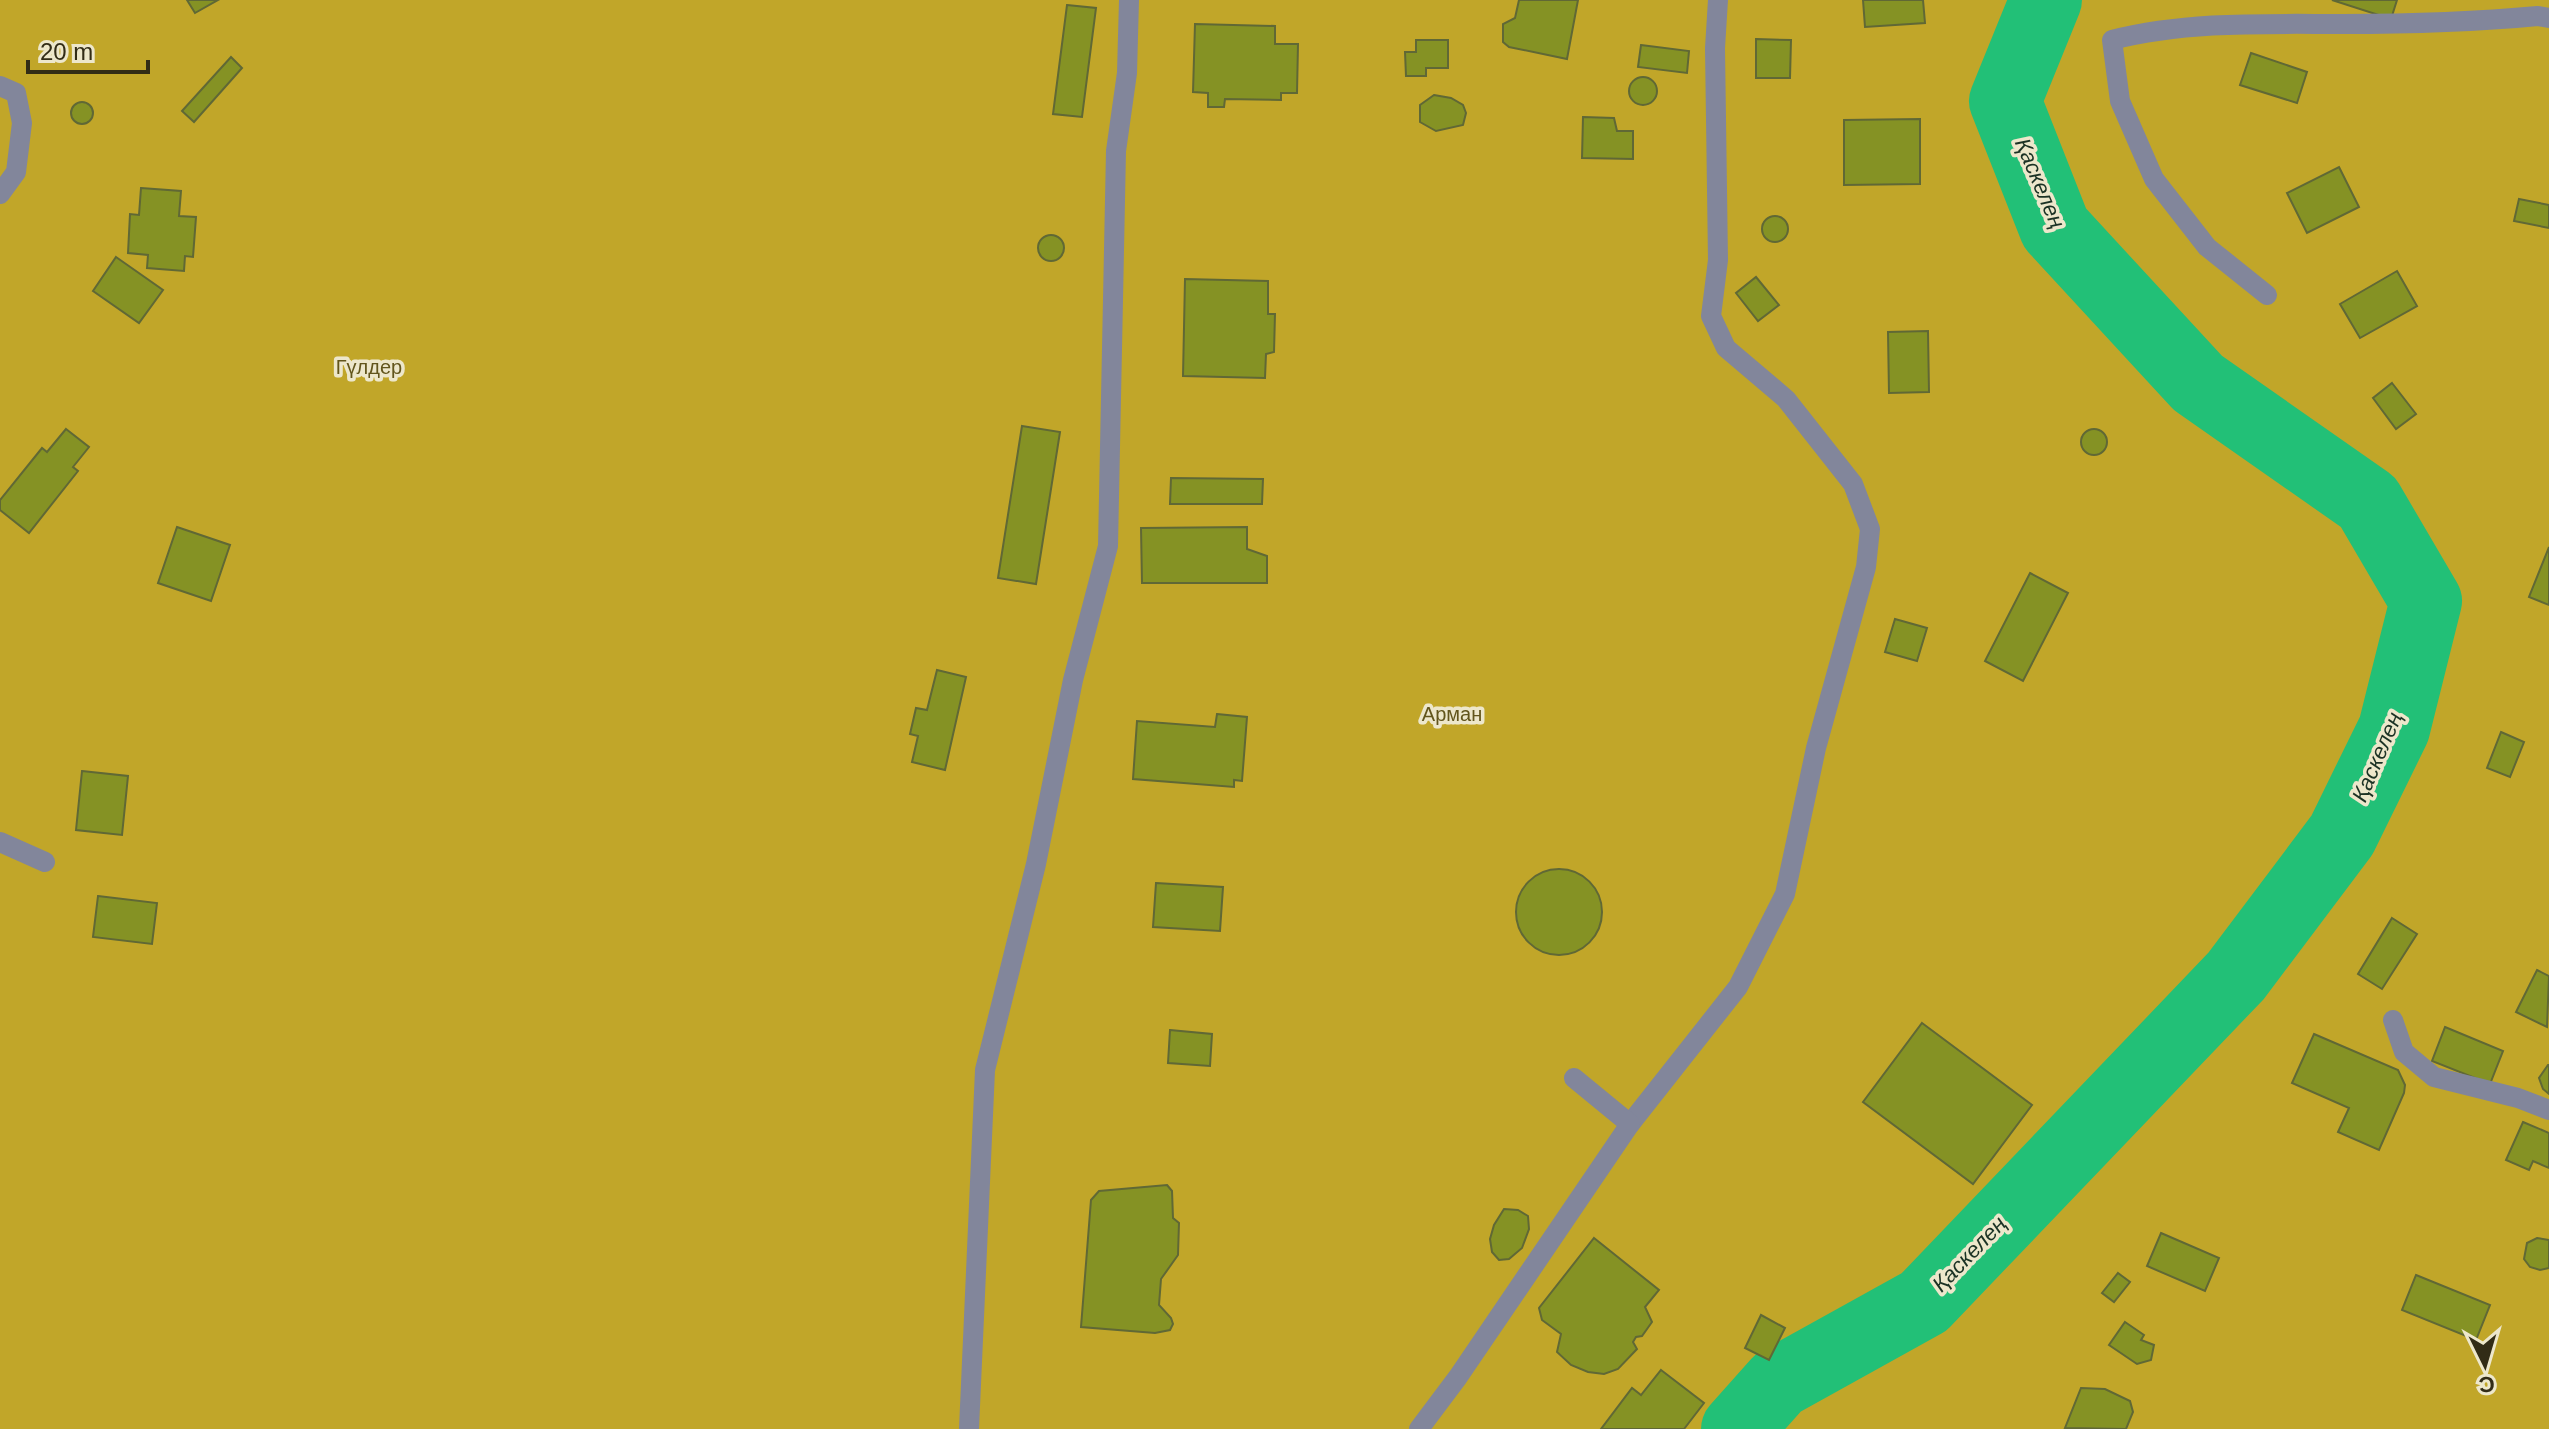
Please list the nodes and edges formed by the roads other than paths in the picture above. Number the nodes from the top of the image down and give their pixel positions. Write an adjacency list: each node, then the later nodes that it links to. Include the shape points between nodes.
1 (1129, 0): 13 (street, via 1127,73 1116,151 1108,546 985,1070)
2 (1718, 0): 12 (street, via 1718,260 1711,316 1726,348 1786,399 1853,484 1870,529 1866,567 1816,748 1785,894 1738,987)
3 (2549, 18): 6 (street, via 2225,24 2147,31 2112,40 2120,101 2154,179 2207,247)
4 (0, 86): 5 (street, via 16,93 22,123 16,172)
5 (0, 194)
6 (2267, 295)
7 (0, 842): 8 (street)
8 (45, 862)
9 (2393, 1020): 11 (street, via 2404,1052 2434,1077)
10 (1574, 1078): 12 (street)
11 (2549, 1110)
12 (1630, 1124): 14 (street)
13 (969, 1429)
14 (1419, 1429)

